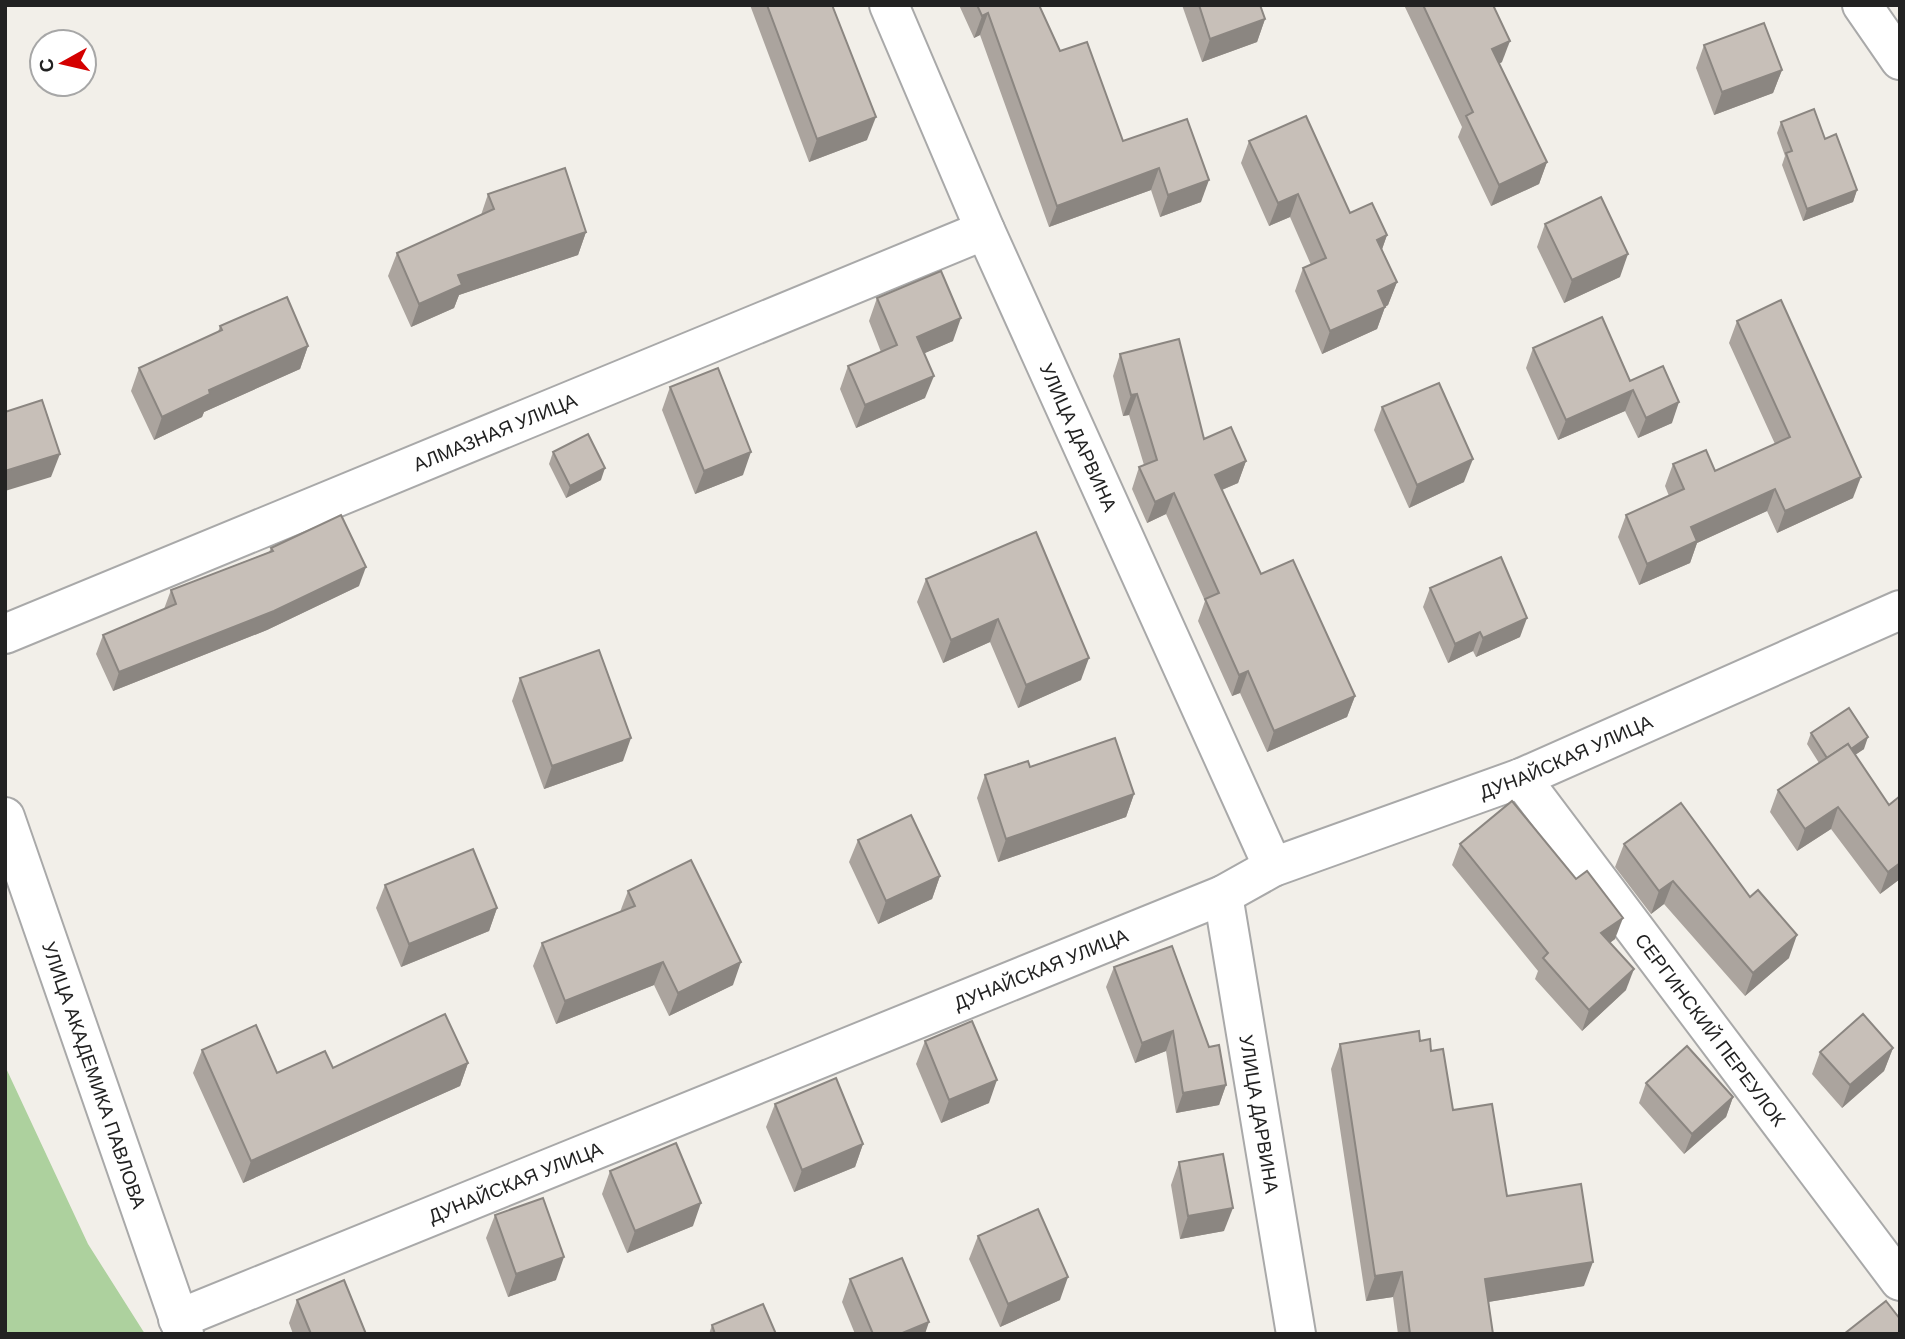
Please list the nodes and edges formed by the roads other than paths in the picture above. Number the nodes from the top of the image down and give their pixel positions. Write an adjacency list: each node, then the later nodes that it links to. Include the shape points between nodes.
1 (889, 5): 4 (street, УЛИЦА ДАРВИНА)
2 (1861, 5): 3 (street)
3 (1900, 60)
4 (985, 230): 6 (street, АЛМАЗНАЯ УЛИЦА); 9 (street, УЛИЦА ДАРВИНА)
5 (1900, 610): 7 (street, ДУНАЙСКАЯ УЛИЦА)
6 (5, 634)
7 (1521, 778): 9 (street, ДУНАЙСКАЯ УЛИЦА); 11 (street, СЕРГИНСКИЙ ПЕРЕУЛОК)
8 (5, 817): 12 (street, УЛИЦА АКАДЕМИКА ПАВЛОВА)
9 (1273, 867): 10 (street, ДУНАЙСКАЯ УЛИЦА)
10 (1223, 895): 12 (street, ДУНАЙСКАЯ УЛИЦА); 13 (street, УЛИЦА ДАРВИНА)
11 (1900, 1281)
12 (181, 1326)
13 (1296, 1334)

